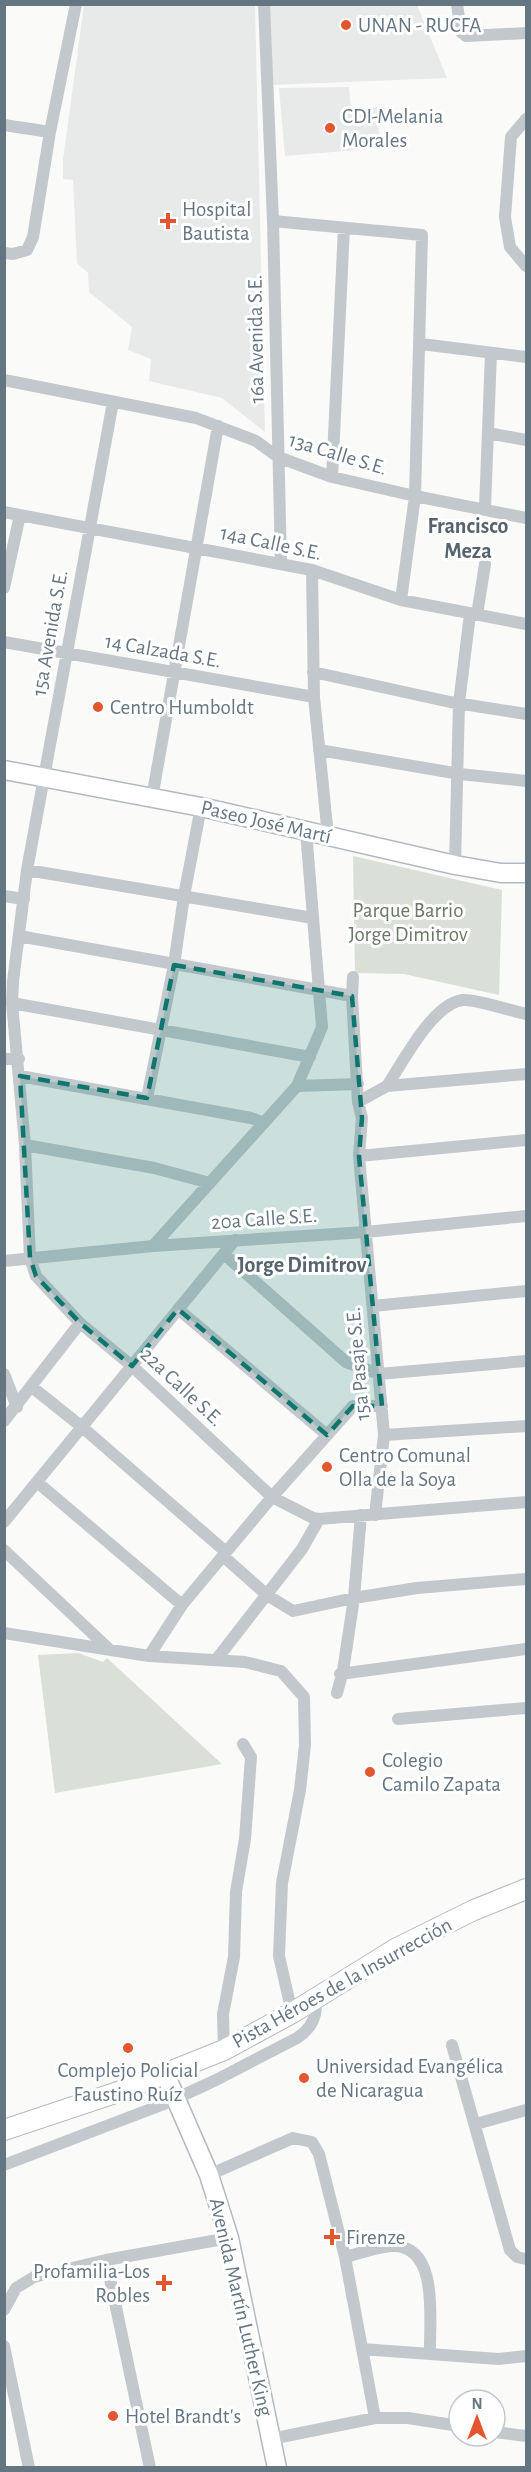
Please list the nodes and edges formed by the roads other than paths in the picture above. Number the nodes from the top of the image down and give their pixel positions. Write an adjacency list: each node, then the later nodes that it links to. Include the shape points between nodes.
1 (76, 4): 7 (street)
2 (264, 4): 8 (street, 16a Avenida S.E.)
3 (457, 4): 4 (street, via 461,32 466,36)
4 (526, 33)
5 (526, 119): 11 (street, via 510,137 505,217 510,247)
6 (4, 125): 7 (street)
7 (50, 132): 10 (street, via 33,237 27,250)
8 (273, 221): 9 (street); 20 (street, 16a Avenida S.E.)
9 (344, 228): 12 (street, via 422,235); 21 (street)
10 (4, 252)
11 (526, 266)
12 (421, 344): 13 (street); 22 (street)
13 (491, 353): 14 (street); 18 (street)
14 (526, 357)
15 (4, 380): 16 (street, 13a Calle S.E.)
16 (113, 402): 17 (street, 13a Calle S.E.); 27 (street, 15a Avenida S.E.)
17 (218, 426): 20 (street, 13a Calle S.E., via 255,441); 28 (street)
18 (488, 433): 19 (street); 23 (street)
19 (526, 441)
20 (278, 457): 21 (street, 13a Calle S.E.); 29 (street, 16a Avenida S.E.)
21 (332, 477): 22 (street, 13a Calle S.E.)
22 (415, 496): 23 (street, 13a Calle S.E.); 33 (street)
23 (485, 508): 26 (street, 13a Calle S.E.)
24 (4, 512): 25 (street, 14a Calle S.E.)
25 (20, 515): 27 (street, 14a Calle S.E.); 32 (street)
26 (526, 518)
27 (89, 528): 28 (street, 14a Calle S.E.); 37 (street, 15a Avenida S.E.)
28 (196, 547): 29 (street, 14a Calle S.E.); 39 (street)
29 (281, 564): 31 (street, 14a Calle S.E.)
30 (485, 564): 34 (street)
31 (312, 570): 33 (street, 14a Calle S.E.); 38 (street)
32 (4, 588)
33 (401, 600): 34 (street, 14a Calle S.E.)
34 (473, 614): 35 (street, 14a Calle S.E.); 41 (street)
35 (526, 624)
36 (4, 642): 37 (street, 14 Calzada S.E.)
37 (66, 653): 39 (street, 14 Calzada S.E.); 46 (street, 15a Avenida S.E.)
38 (313, 672): 40 (street); 41 (street)
39 (172, 673): 40 (street, 14 Calzada S.E.); 48 (street)
40 (314, 697): 43 (street)
41 (459, 704): 42 (street); 45 (street)
42 (526, 714)
43 (319, 750): 45 (street); 51 (street)
44 (4, 770): 46 (main road, Paseo José Martí)
45 (455, 773): 47 (street); 52 (street)
46 (44, 777): 48 (main road, Paseo José Martí); 53 (street, 15a Avenida S.E.)
47 (526, 781)
48 (152, 798): 49 (main road, Paseo José Martí)
49 (201, 807): 50 (main road, Paseo José Martí); 56 (street)
50 (306, 831): 51 (main road, Paseo José Martí); 58 (street)
51 (328, 836): 52 (main road, Paseo José Martí)
52 (455, 864): 54 (main road, Paseo José Martí, via 501,873)
53 (27, 870): 56 (street); 57 (street, 15a Avenida S.E.)
54 (526, 873)
55 (4, 896): 57 (street)
56 (184, 896): 58 (street); 60 (street)
57 (24, 899): 59 (street, 15a Avenida S.E.)
58 (313, 918): 62 (street)
59 (19, 936): 60 (street); 64 (street, 22a Calle S.E.)
60 (174, 965): 62 (street); 66 (street)
61 (353, 977): 63 (street, 15a Pasaje S.E.)
62 (318, 990): 63 (street); 67 (street, via 322,1027)
63 (352, 996): 72 (street, 15a Pasaje S.E.)
64 (12, 1003): 66 (street); 69 (street, 22a Calle S.E.)
65 (526, 1014): 74 (street, via 465,1000 450,1003 429,1024)
66 (160, 1029): 67 (street); 75 (street)
67 (310, 1058): 73 (street)
68 (4, 1059): 69 (street)
69 (19, 1059): 71 (street, 22a Calle S.E.)
70 (526, 1074): 74 (street)
71 (20, 1076): 75 (street); 79 (street, 22a Calle S.E.)
72 (358, 1084): 73 (street); 76 (street, 15a Pasaje S.E.)
73 (297, 1086): 77 (street)
74 (387, 1086): 76 (street)
75 (147, 1098): 77 (street)
76 (358, 1102): 80 (street, 15a Pasaje S.E., via 362,1118)
77 (264, 1123): 81 (street)
78 (526, 1140): 80 (street)
79 (25, 1145): 81 (street, via 154,1168); 87 (street, 22a Calle S.E.)
80 (359, 1156): 83 (street, 15a Pasaje S.E.)
81 (210, 1183): 85 (street)
82 (526, 1216): 83 (street, 20a Calle S.E.)
83 (366, 1232): 84 (street, 20a Calle S.E.); 90 (street, 15a Pasaje S.E.)
84 (235, 1240): 85 (street, 20a Calle S.E.); 86 (street)
85 (153, 1246): 87 (street, 20a Calle S.E.)
86 (224, 1254): 91 (street); 96 (street, via 346,1362)
87 (30, 1258): 88 (street, 20a Calle S.E.); 92 (street, 22a Calle S.E., via 36,1276)
88 (4, 1260)
89 (526, 1291): 90 (street)
90 (373, 1306): 96 (street, 15a Pasaje S.E.)
91 (178, 1309): 94 (street); 103 (street)
92 (80, 1323): 94 (street, 22a Calle S.E.); 97 (street)
93 (526, 1361): 96 (street)
94 (132, 1366): 102 (street); 106 (street, 22a Calle S.E.)
95 (4, 1374): 99 (street)
96 (379, 1374): 98 (street, 15a Pasaje S.E.)
97 (32, 1387): 99 (street); 102 (street)
98 (382, 1406): 103 (street, via 353,1406); 104 (street, 15a Pasaje S.E.)
99 (11, 1408): 100 (street)
100 (4, 1421)
101 (526, 1426): 104 (street)
102 (82, 1427): 105 (street); 113 (street)
103 (327, 1435): 106 (street)
104 (384, 1436): 109 (street, 15a Pasaje S.E.)
105 (37, 1482): 111 (street); 117 (street)
106 (272, 1497): 110 (street, 22a Calle S.E.); 113 (street)
107 (526, 1502): 109 (street)
108 (361, 1515): 109 (street); 110 (street); 116 (street)
109 (375, 1515)
110 (319, 1520): 115 (street)
111 (4, 1522)
112 (4, 1550): 120 (street)
113 (224, 1554): 115 (street); 117 (street)
114 (526, 1579): 116 (street, via 417,1588)
115 (267, 1595): 116 (street, via 294,1611); 122 (street)
116 (354, 1598): 123 (street)
117 (182, 1605): 121 (street)
118 (4, 1633): 120 (street)
119 (526, 1649): 123 (street)
120 (110, 1650): 121 (street)
121 (149, 1656): 122 (street)
122 (216, 1660): 130 (street, via 246,1662 281,1671 304,1697 306,1744 282,1883 279,1956)
123 (340, 1674): 124 (street)
124 (337, 1693)
125 (526, 1708): 126 (street)
126 (398, 1719)
127 (243, 1744): 132 (street, via 251,1756 245,1839 236,1892 234,1957 223,2014)
128 (522, 1892): 129 (main road, Pista Héroes de la Insurrección, via 397,1948)
129 (316, 1999): 130 (main road, Pista Héroes de la Insurrección); 133 (street, via 309,2030 216,2080)
130 (292, 2013): 132 (main road, Pista Héroes de la Insurrección)
131 (452, 2045): 136 (street)
132 (224, 2050): 133 (main road, via 171,2077); 134 (main road, Pista Héroes de la Insurrección)
133 (172, 2091): 134 (main road, via 161,2081 127,2094); 138 (main road); 139 (street); 140 (main road, Avenida Martín Luther King)
134 (110, 2095): 137 (main road, Pista Héroes de la Insurrección)
135 (526, 2110): 136 (street)
136 (476, 2124): 143 (street, via 510,2250)
137 (4, 2130)
138 (4, 2143)
139 (4, 2165)
140 (209, 2175): 141 (main road, Avenida Martín Luther King); 142 (street, via 293,2138 312,2142 319,2154)
141 (229, 2238): 144 (street); 154 (main road, Avenida Martín Luther King)
142 (345, 2257): 147 (street); 148 (street, via 395,2246 414,2252 424,2264 428,2280)
143 (522, 2258)
144 (106, 2260): 145 (street, via 34,2277 16,2288); 156 (street)
145 (4, 2310)
146 (4, 2346): 155 (street)
147 (362, 2349): 148 (street); 150 (street)
148 (430, 2354): 149 (street, via 498,2359)
149 (526, 2356)
150 (375, 2418): 151 (street); 154 (street)
151 (447, 2424)
152 (507, 2434): 153 (street)
153 (526, 2436)
154 (271, 2439): 157 (main road, Avenida Martín Luther King)
155 (29, 2468)
156 (150, 2468)
157 (277, 2468)

